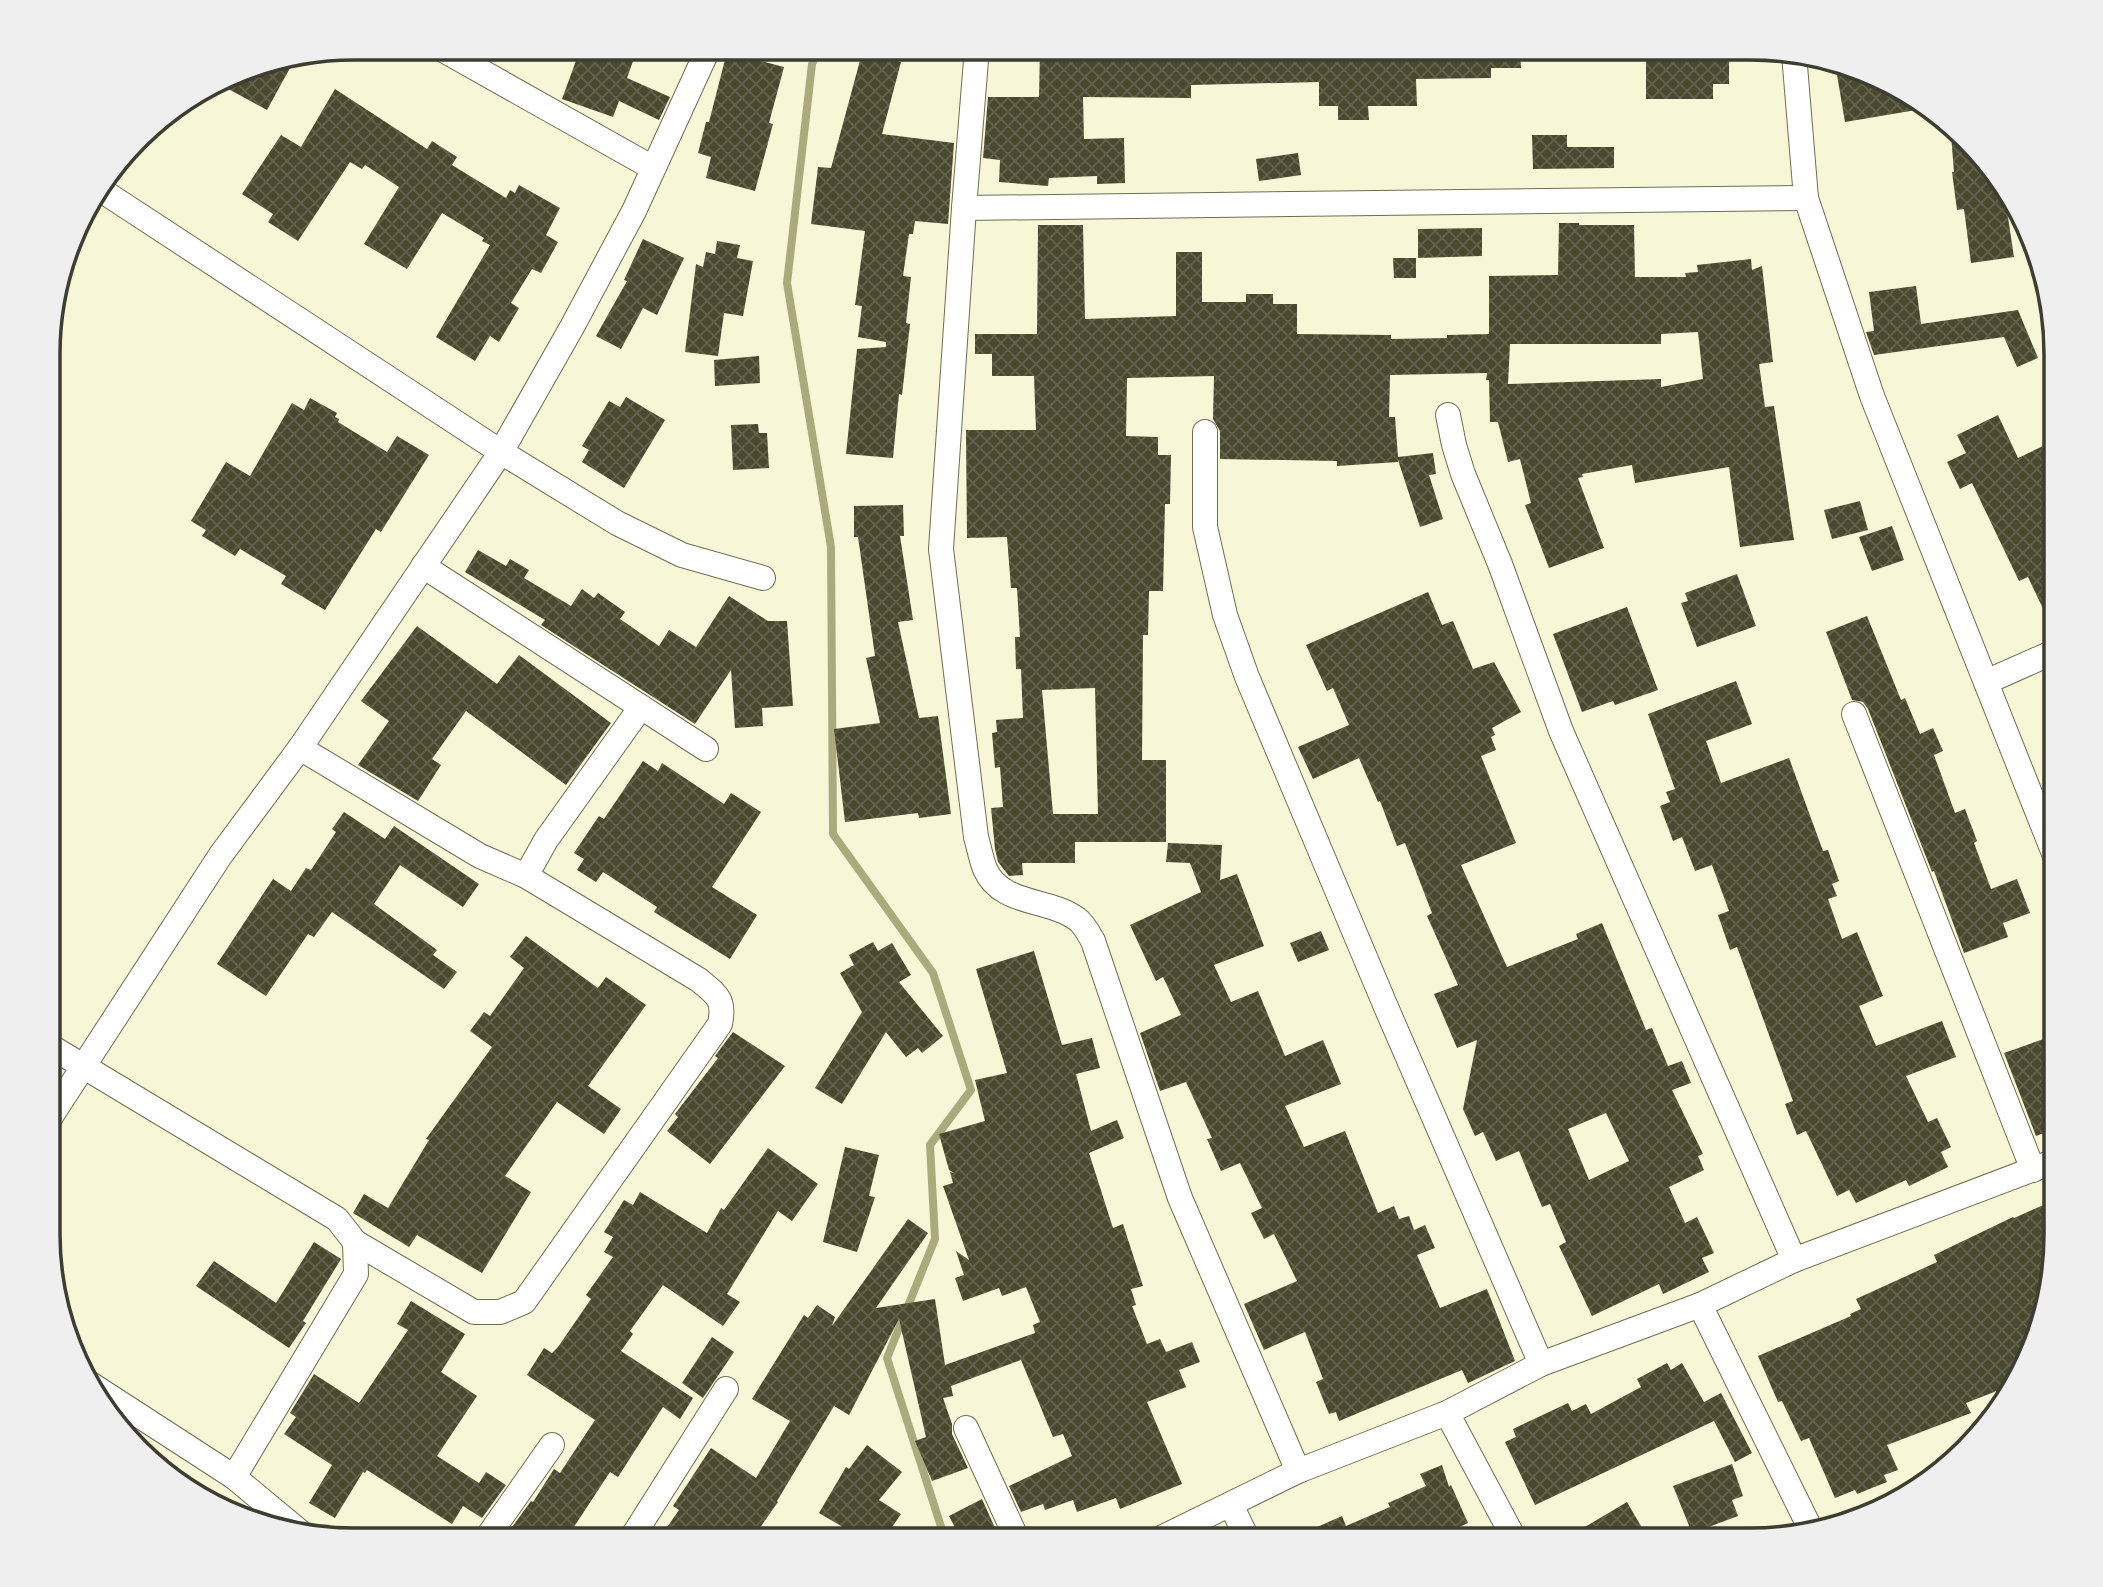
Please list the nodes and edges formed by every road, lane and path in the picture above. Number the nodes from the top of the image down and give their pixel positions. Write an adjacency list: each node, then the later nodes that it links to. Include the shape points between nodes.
1 (461, 60): 5 (street)
2 (703, 60): 5 (street)
3 (976, 60): 8 (street)
4 (1795, 63): 7 (street)
5 (653, 168): 11 (street, via 572,327)
6 (107, 194): 11 (street)
7 (1806, 198): 8 (street); 15 (street, via 1872,396)
8 (964, 208): 35 (street, via 942,550 976,837 985,870 999,888 1079,920 1094,941 1180,1198)
9 (1448, 415): 27 (street, via 1463,474 1561,731)
10 (1205, 432): 29 (street, via 1205,527 1229,628)
11 (501, 452): 12 (street); 13 (street, via 617,523 682,555)
12 (423, 566): 16 (street); 18 (street)
13 (763, 578)
14 (2044, 656): 15 (street)
15 (1986, 682): 20 (street)
16 (641, 707): 19 (street); 21 (street, via 546,840)
17 (1853, 714): 25 (street)
18 (300, 748): 21 (street, via 480,856); 23 (street, via 220,856)
19 (706, 749)
20 (2044, 828)
21 (526, 876): 26 (street, via 699,980 720,998 720,1024 524,1302 500,1312 474,1312)
22 (60, 1052): 23 (street)
23 (83, 1065): 24 (street); 26 (street, via 337,1219)
24 (60, 1102)
25 (2044, 1165): 27 (street)
26 (355, 1242): 36 (street, via 356,1274)
27 (1794, 1260): 28 (street)
28 (1700, 1305): 29 (street); 39 (street)
29 (1541, 1364): 32 (street)
30 (726, 1389): 41 (street)
31 (108, 1395): 36 (street)
32 (1447, 1413): 35 (street); 45 (street)
33 (966, 1428): 42 (street)
34 (552, 1445): 40 (street)
35 (1298, 1471): 37 (street)
36 (234, 1477): 38 (street)
37 (1231, 1505): 43 (street); 44 (street)
38 (285, 1519)
39 (1808, 1522)
40 (494, 1528)
41 (638, 1528)
42 (1012, 1528)
43 (1182, 1528)
44 (1242, 1528)
45 (1509, 1528)

